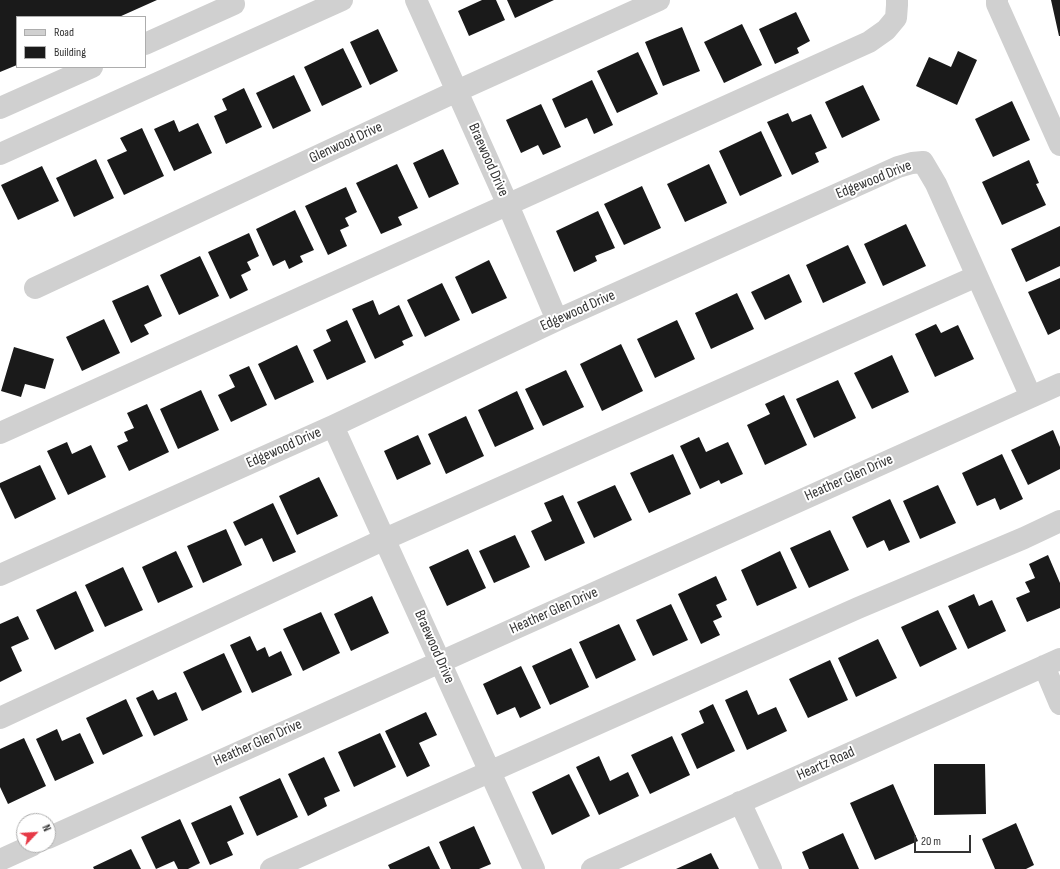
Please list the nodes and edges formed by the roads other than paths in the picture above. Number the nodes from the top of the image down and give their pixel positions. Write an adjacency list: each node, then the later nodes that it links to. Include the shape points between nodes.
1 (342, 0): 12 (street)
2 (416, 0): 9 (street, Braewood Drive)
3 (659, 0): 9 (street, Glenwood Drive)
4 (897, 0): 13 (street, via 896,18 886,30 869,42)
5 (997, 0): 11 (street)
6 (238, 1): 7 (street)
7 (146, 44)
8 (90, 68): 10 (street)
9 (457, 91): 13 (street, Braewood Drive); 15 (street, Glenwood Drive)
10 (0, 108)
11 (1060, 145)
12 (0, 154)
13 (508, 205): 16 (street, Braewood Drive); 20 (street)
14 (977, 276): 16 (street, Edgewood Drive, via 936,184 923,162 912,163 898,167); 18 (street, Edgewood Drive); 22 (street)
15 (35, 288)
16 (557, 320): 19 (street, Edgewood Drive)
17 (1060, 384): 18 (street, Heather Glen Drive)
18 (1031, 397): 24 (street, Heather Glen Drive)
19 (333, 426): 22 (street, Braewood Drive); 23 (street, Edgewood Drive)
20 (0, 433)
21 (1060, 521): 28 (street)
22 (385, 539): 24 (street, Braewood Drive); 27 (street)
23 (0, 575)
24 (440, 662): 28 (street, Braewood Drive); 30 (street, Heather Glen Drive)
25 (1052, 662): 26 (street); 29 (street, Heartz Road)
26 (1060, 704)
27 (0, 718)
28 (490, 772): 34 (street); 35 (street, Braewood Drive)
29 (740, 802): 33 (street, Heartz Road); 36 (street)
30 (56, 834)
31 (16, 853): 32 (street)
32 (0, 860)
33 (595, 868)
34 (271, 869)
35 (534, 869)
36 (771, 869)

